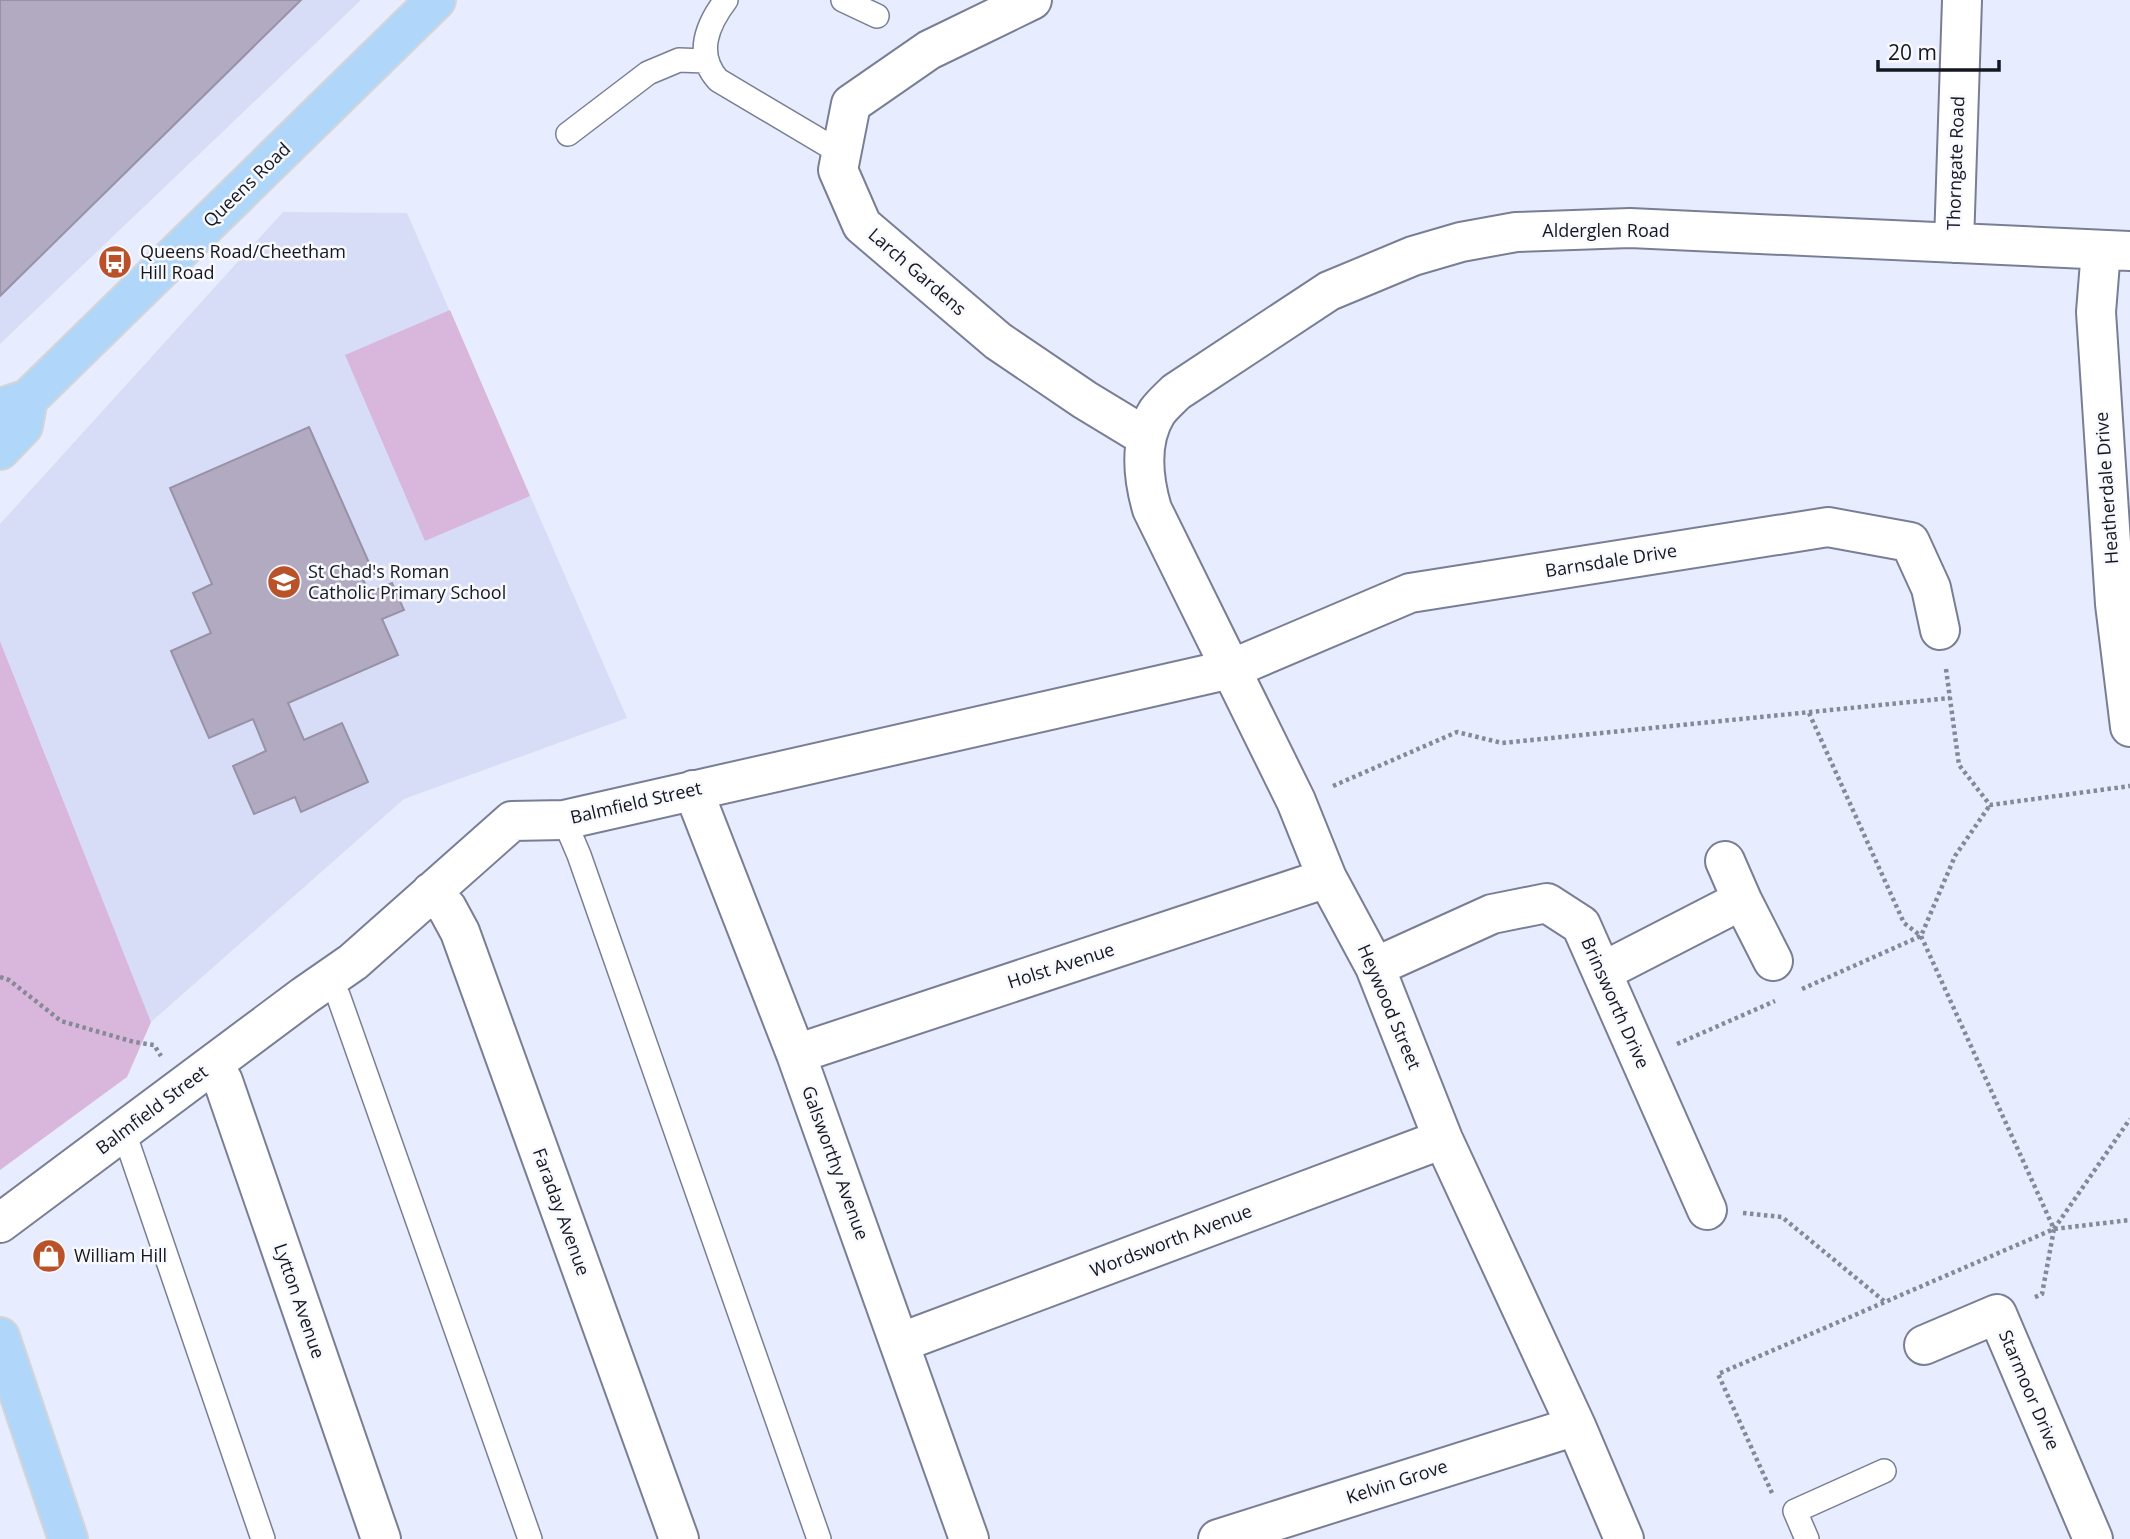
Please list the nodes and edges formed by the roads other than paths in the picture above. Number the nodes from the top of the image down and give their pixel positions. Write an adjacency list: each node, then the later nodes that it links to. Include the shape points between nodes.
1 (436, 0): 12 (highway, Queens Road)
2 (726, 0): 7 (lane, via 709,32)
3 (843, 0): 6 (lane)
4 (1032, 0): 9 (street, Larch Gardens, via 929,50 851,104)
5 (1962, 0): 10 (street, Thorngate Road)
6 (877, 16)
7 (705, 61): 8 (lane, via 679,60 648,73); 9 (lane, via 718,80)
8 (568, 134)
9 (841, 153): 13 (street, Larch Gardens, via 838,170 862,225 998,341)
10 (1954, 243): 11 (street, Alderglen Road); 13 (street, Alderglen Road, via 1630,228 1516,232 1461,242 1413,256 1329,291 1176,392 1157,411)
11 (2116, 250): 15 (street, Heatherdale Drive, via 2096,312)
12 (14, 403): 14 (highway, Queens Road, via 23,426)
13 (1146, 437): 17 (street, Heywood Street, via 1144,468 1152,509)
14 (0, 450)
15 (2122, 578): 18 (street, Heatherdale Drive)
16 (1940, 631): 17 (street, Barnsdale Drive, via 1931,589 1910,541 1828,527 1410,593)
17 (1231, 669): 19 (street, Balmfield Street); 22 (street, Heywood Street, via 1296,802)
18 (2130, 727)
19 (693, 790): 20 (street, Balmfield Street); 29 (street, Galsworthy Avenue)
20 (564, 820): 23 (street, Balmfield Street, via 512,821); 45 (lane)
21 (1725, 861): 24 (street)
22 (1327, 878): 26 (street, Heywood Street); 29 (street, Holst Avenue)
23 (431, 892): 28 (street, Balmfield Street); 44 (street, Faraday Avenue, via 447,908 460,932)
24 (1742, 900): 25 (street); 27 (street)
25 (1773, 961)
26 (1375, 967): 27 (street, Brinsworth Drive, via 1492,914 1547,903 1581,926); 32 (street, Heywood Street)
27 (1602, 972): 33 (street, Brinsworth Drive)
28 (324, 984): 30 (street, Balmfield Street); 43 (lane, via 338,995)
29 (796, 1054): 35 (street, Galsworthy Avenue)
30 (198, 1076): 31 (street, Balmfield Street); 42 (street, Lytton Avenue, via 223,1081)
31 (120, 1135): 34 (street, Balmfield Street); 41 (lane, via 129,1147)
32 (1443, 1139): 35 (street, Wordsworth Avenue); 38 (street, Heywood Street)
33 (1707, 1210)
34 (0, 1223)
35 (899, 1343): 46 (street, Galsworthy Avenue)
36 (1924, 1345): 50 (street, Starmoor Drive, via 1997,1314)
37 (4, 1358): 40 (highway)
38 (1576, 1426): 47 (street, Kelvin Grove); 48 (street, Heywood Street)
39 (1884, 1471): 49 (lane, via 1794,1511)
40 (68, 1539)
41 (263, 1539)
42 (381, 1539)
43 (530, 1539)
44 (679, 1539)
45 (820, 1539)
46 (969, 1539)
47 (1218, 1539)
48 (1624, 1539)
49 (1807, 1539)
50 (2093, 1539)

